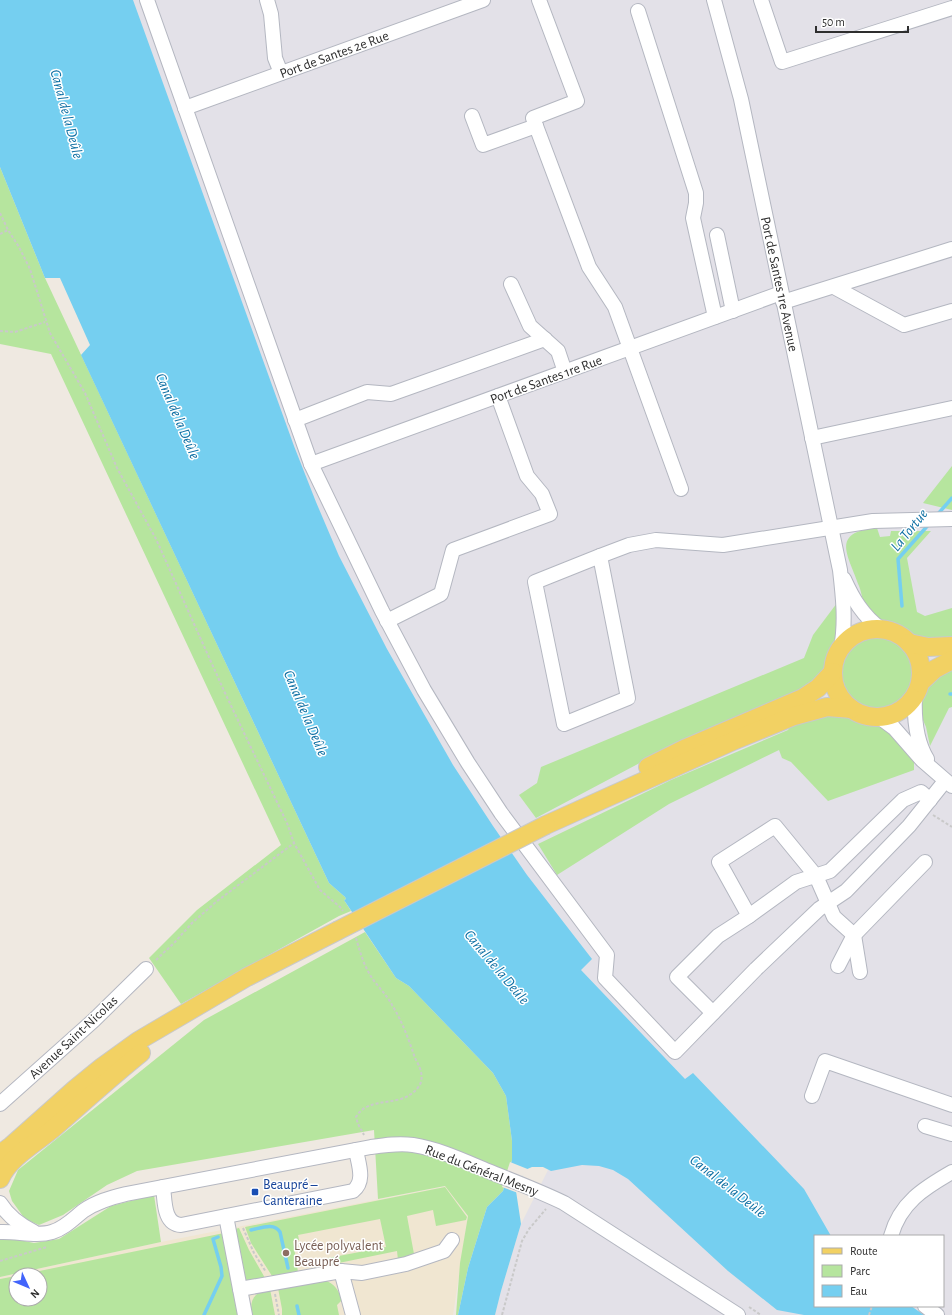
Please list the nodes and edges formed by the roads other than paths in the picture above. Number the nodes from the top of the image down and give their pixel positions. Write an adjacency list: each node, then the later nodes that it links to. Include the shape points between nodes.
1 (146, 0): 10 (street)
2 (267, 0): 9 (street, via 271,14 275,58)
3 (483, 0): 9 (street, Port de Santes 2e Rue)
4 (539, 0): 12 (street, via 577,101 533,118)
5 (714, 0): 17 (street, Port de Santes 1re Avenue, via 741,99)
6 (761, 0): 7 (street, via 782,62)
7 (952, 8)
8 (638, 11): 20 (street, via 696,193 693,218)
9 (281, 73): 10 (street, Port de Santes 2e Rue)
10 (185, 108): 26 (street)
11 (472, 116): 12 (street, via 483,146)
12 (536, 126): 22 (street, via 589,267 615,308)
13 (717, 235): 18 (street)
14 (952, 249): 16 (street, Port de Santes 1re Rue)
15 (511, 284): 21 (street, via 530,326)
16 (834, 287): 17 (street, Port de Santes 1re Rue); 19 (street, via 904,325)
17 (782, 298): 18 (street, Port de Santes 1re Rue); 27 (street, Port de Santes 1re Avenue)
18 (733, 311): 20 (street, Port de Santes 1re Rue)
19 (952, 311)
20 (715, 317): 22 (street, Port de Santes 1re Rue)
21 (545, 339): 23 (street, via 558,351); 26 (street, via 391,394 367,392)
22 (630, 348): 23 (street, Port de Santes 1re Rue); 29 (street)
23 (566, 372): 24 (street, Port de Santes 1re Rue)
24 (498, 396): 28 (street, Port de Santes 1re Rue); 34 (street, via 527,476 542,494 550,514 453,550 441,594)
25 (952, 408): 27 (street)
26 (295, 420): 28 (street)
27 (812, 438): 31 (street, Port de Santes 1re Avenue)
28 (311, 464): 34 (street)
29 (681, 489)
30 (948, 519): 31 (street, via 884,520)
31 (831, 528): 32 (street, via 723,545 656,540 629,545); 33 (street, Port de Santes 1re Avenue)
32 (600, 556): 32 (street, via 535,582 564,724 628,698)
33 (840, 570): 35 (street, via 861,610); 38 (street, via 844,616)
34 (387, 621): 56 (street, via 424,690 501,813 607,954 605,978 675,1052)
35 (881, 629): 36 (main road, via 897,633); 38 (main road, via 858,633)
36 (909, 643): 37 (main road, via 928,647); 41 (main road, via 920,662 921,672)
37 (952, 646)
38 (840, 648): 40 (main road)
39 (952, 660): 41 (main road, via 935,669)
40 (833, 672): 42 (main road, via 836,690); 46 (main road, via 818,688 803,698 656,762)
41 (917, 689): 43 (main road, via 908,704 900,711); 44 (street, via 915,723 924,755)
42 (852, 709): 43 (main road, via 868,716); 46 (main road, via 827,707 794,716)
43 (879, 717): 44 (street, via 894,728)
44 (944, 780): 45 (street)
45 (927, 804): 48 (street, via 921,792 903,800 830,871); 49 (street, via 846,891)
46 (546, 825): 55 (main road, bridge)
47 (925, 862): 51 (street)
48 (816, 876): 49 (street); 50 (street, via 796,882); 50 (street, via 775,826 719,862)
49 (828, 903): 51 (street, via 834,916); 56 (street, via 762,963)
50 (749, 916): 56 (street, via 718,936 677,977)
51 (854, 935): 52 (street); 54 (street)
52 (838, 966)
53 (146, 969): 58 (street, Avenue Saint-Nicolas, via 94,1020)
54 (860, 972)
55 (248, 977): 63 (main road, via 122,1053 75,1089); 65 (main road, via 175,1027 130,1062 11,1162)
56 (713, 1014)
57 (812, 1096): 59 (street, via 825,1061)
58 (0, 1104)
59 (952, 1105)
60 (925, 1126): 61 (street)
61 (952, 1134)
62 (356, 1150): 66 (street, Rue du Général Mesny); 68 (street, via 360,1180 353,1191); 78 (street, Rue du Général Mesny, via 412,1145 445,1154 547,1194)
63 (0, 1154)
64 (952, 1172): 71 (street, via 908,1203 897,1218)
65 (0, 1179)
66 (163, 1187): 68 (street, via 167,1214 175,1224); 70 (street, Rue du Général Mesny, via 102,1200 60,1229)
67 (0, 1203): 70 (street, via 19,1223)
68 (232, 1215): 74 (street)
69 (0, 1232): 70 (street, Rue du Général Mesny)
70 (38, 1234)
71 (891, 1235)
72 (452, 1240): 73 (street, via 444,1251 406,1264 362,1273)
73 (341, 1271): 74 (street); 77 (street)
74 (240, 1289): 76 (street)
75 (926, 1307): 79 (street)
76 (244, 1315)
77 (353, 1315)
78 (738, 1315)
79 (937, 1315)

